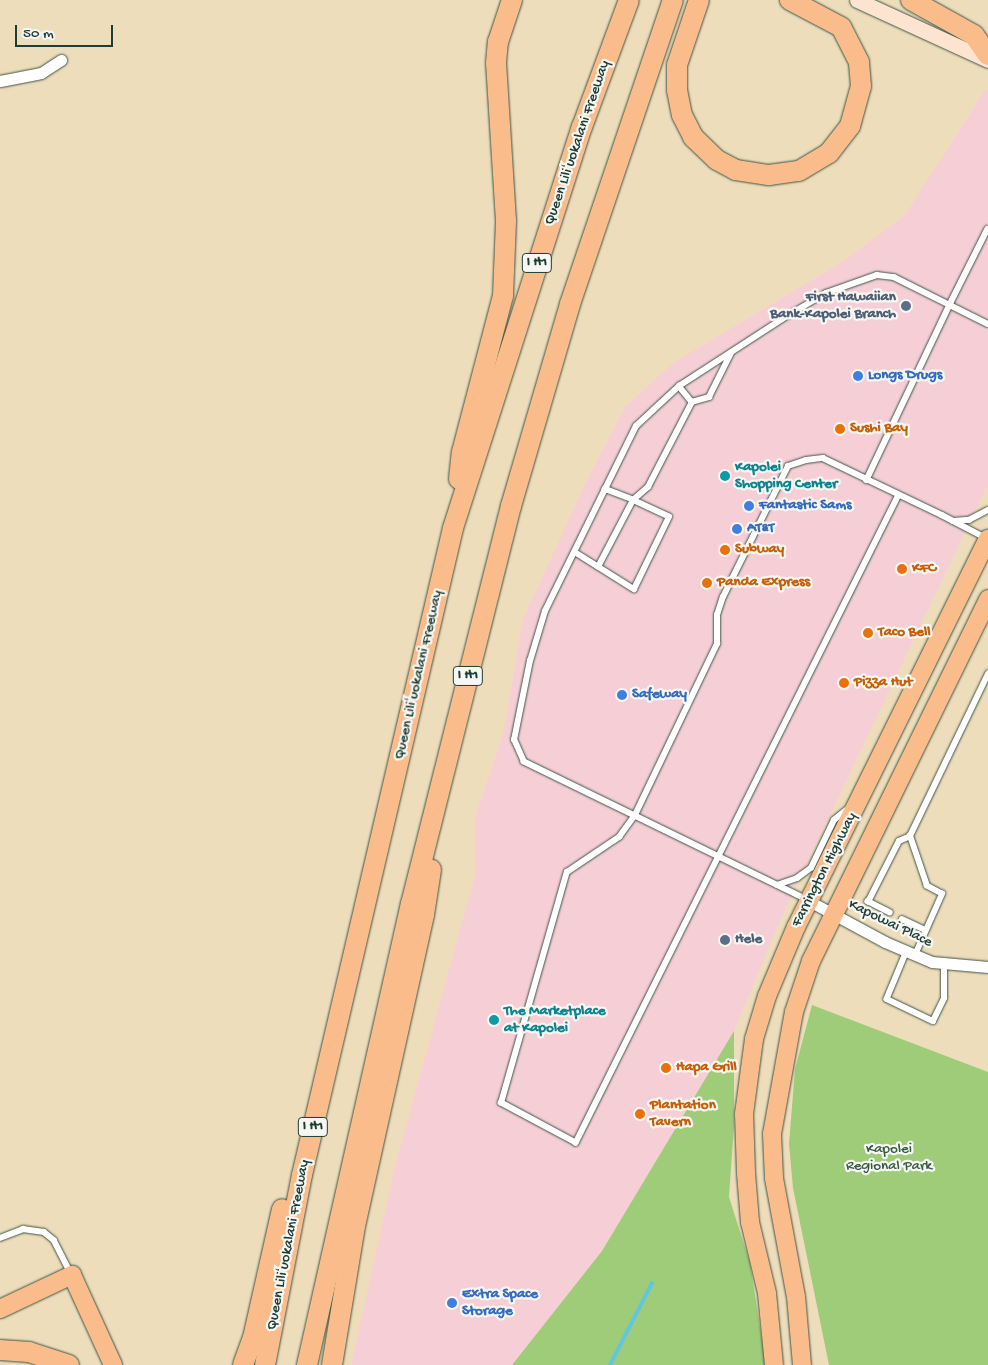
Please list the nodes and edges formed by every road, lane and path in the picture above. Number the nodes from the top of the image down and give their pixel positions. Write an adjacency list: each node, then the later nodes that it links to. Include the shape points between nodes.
1 (512, 0): 24 (highway, via 498,42 496,63 506,221 503,296 462,452)
2 (629, 0): 24 (highway, Queen Liliʻuokalani Freeway / I H1, via 582,128)
3 (673, 0): 32 (highway, I H1, via 570,304 511,506)
4 (699, 0): 5 (highway, via 677,65 682,115 694,137 717,160 736,170 769,175 799,171 829,153 850,126 862,86 859,62 841,27)
5 (790, 0)
6 (858, 0): 10 (main road)
7 (911, 0): 8 (highway, via 974,35)
8 (988, 55)
9 (61, 60): 11 (street, via 41,73)
10 (988, 60)
11 (0, 81)
12 (988, 229): 13 (lane)
13 (950, 305): 14 (lane); 15 (lane, via 894,277 877,275 826,293); 18 (lane)
14 (988, 324)
15 (732, 351): 16 (lane); 17 (lane, via 709,397)
16 (679, 386): 17 (lane); 19 (lane, via 636,426)
17 (692, 402): 21 (lane, via 648,487)
18 (868, 480): 20 (lane); 34 (lane, via 823,458 788,466 723,597 717,615 717,644)
19 (605, 489): 21 (lane); 26 (lane)
20 (899, 495): 23 (lane); 36 (lane)
21 (633, 500): 27 (lane); 27 (lane, via 669,517 634,589)
22 (988, 510): 23 (lane, via 969,520)
23 (953, 521): 25 (lane)
24 (453, 528): 38 (highway, Queen Liliʻuokalani Freeway / I H1)
25 (988, 539): 33 (main road, Farrington Highway)
26 (575, 552): 27 (lane); 34 (lane, via 545,612 530,661 514,740 524,762)
27 (598, 567)
28 (988, 599): 41 (main road, Farrington Highway)
29 (988, 674): 30 (lane)
30 (982, 688): 31 (lane); 35 (lane)
31 (988, 691)
32 (446, 770): 55 (highway, I H1, via 410,904); 56 (highway, via 424,915 355,1226)
33 (860, 802): 37 (lane, via 834,820 811,868); 39 (main road, Farrington Highway)
34 (635, 815): 36 (lane); 36 (lane, via 619,837 567,872 501,1104 576,1143)
35 (910, 836): 40 (lane, via 899,841 868,902); 43 (lane, via 927,886 942,894)
36 (718, 858): 37 (lane)
37 (777, 886): 39 (lane)
38 (367, 901): 51 (highway, Queen Liliʻuokalani Freeway / I H1, via 302,1175); 54 (highway, via 309,1091 253,1338)
39 (811, 902): 41 (street, Kapowai Place); 57 (main road, Farrington Highway, via 783,957 754,1039 744,1114 750,1222 767,1293)
40 (890, 913)
41 (835, 914): 44 (street, Kapowai Place); 58 (main road, Farrington Highway, via 800,990 780,1077 772,1134 774,1178 796,1297)
42 (902, 919): 43 (lane)
43 (926, 930): 44 (lane)
44 (911, 953): 45 (street, Kapowai Place); 45 (lane, via 887,999 933,1021 944,998)
45 (944, 964): 46 (street, Kapowai Place)
46 (988, 967)
47 (0, 1238): 48 (lane, via 23,1229 44,1232 54,1240)
48 (72, 1275): 49 (main road); 53 (main road)
49 (0, 1309)
50 (0, 1350): 52 (highway, via 29,1352)
51 (266, 1362)
52 (70, 1365)
53 (114, 1365)
54 (244, 1365)
55 (307, 1365)
56 (332, 1365)
57 (774, 1365)
58 (802, 1365)

